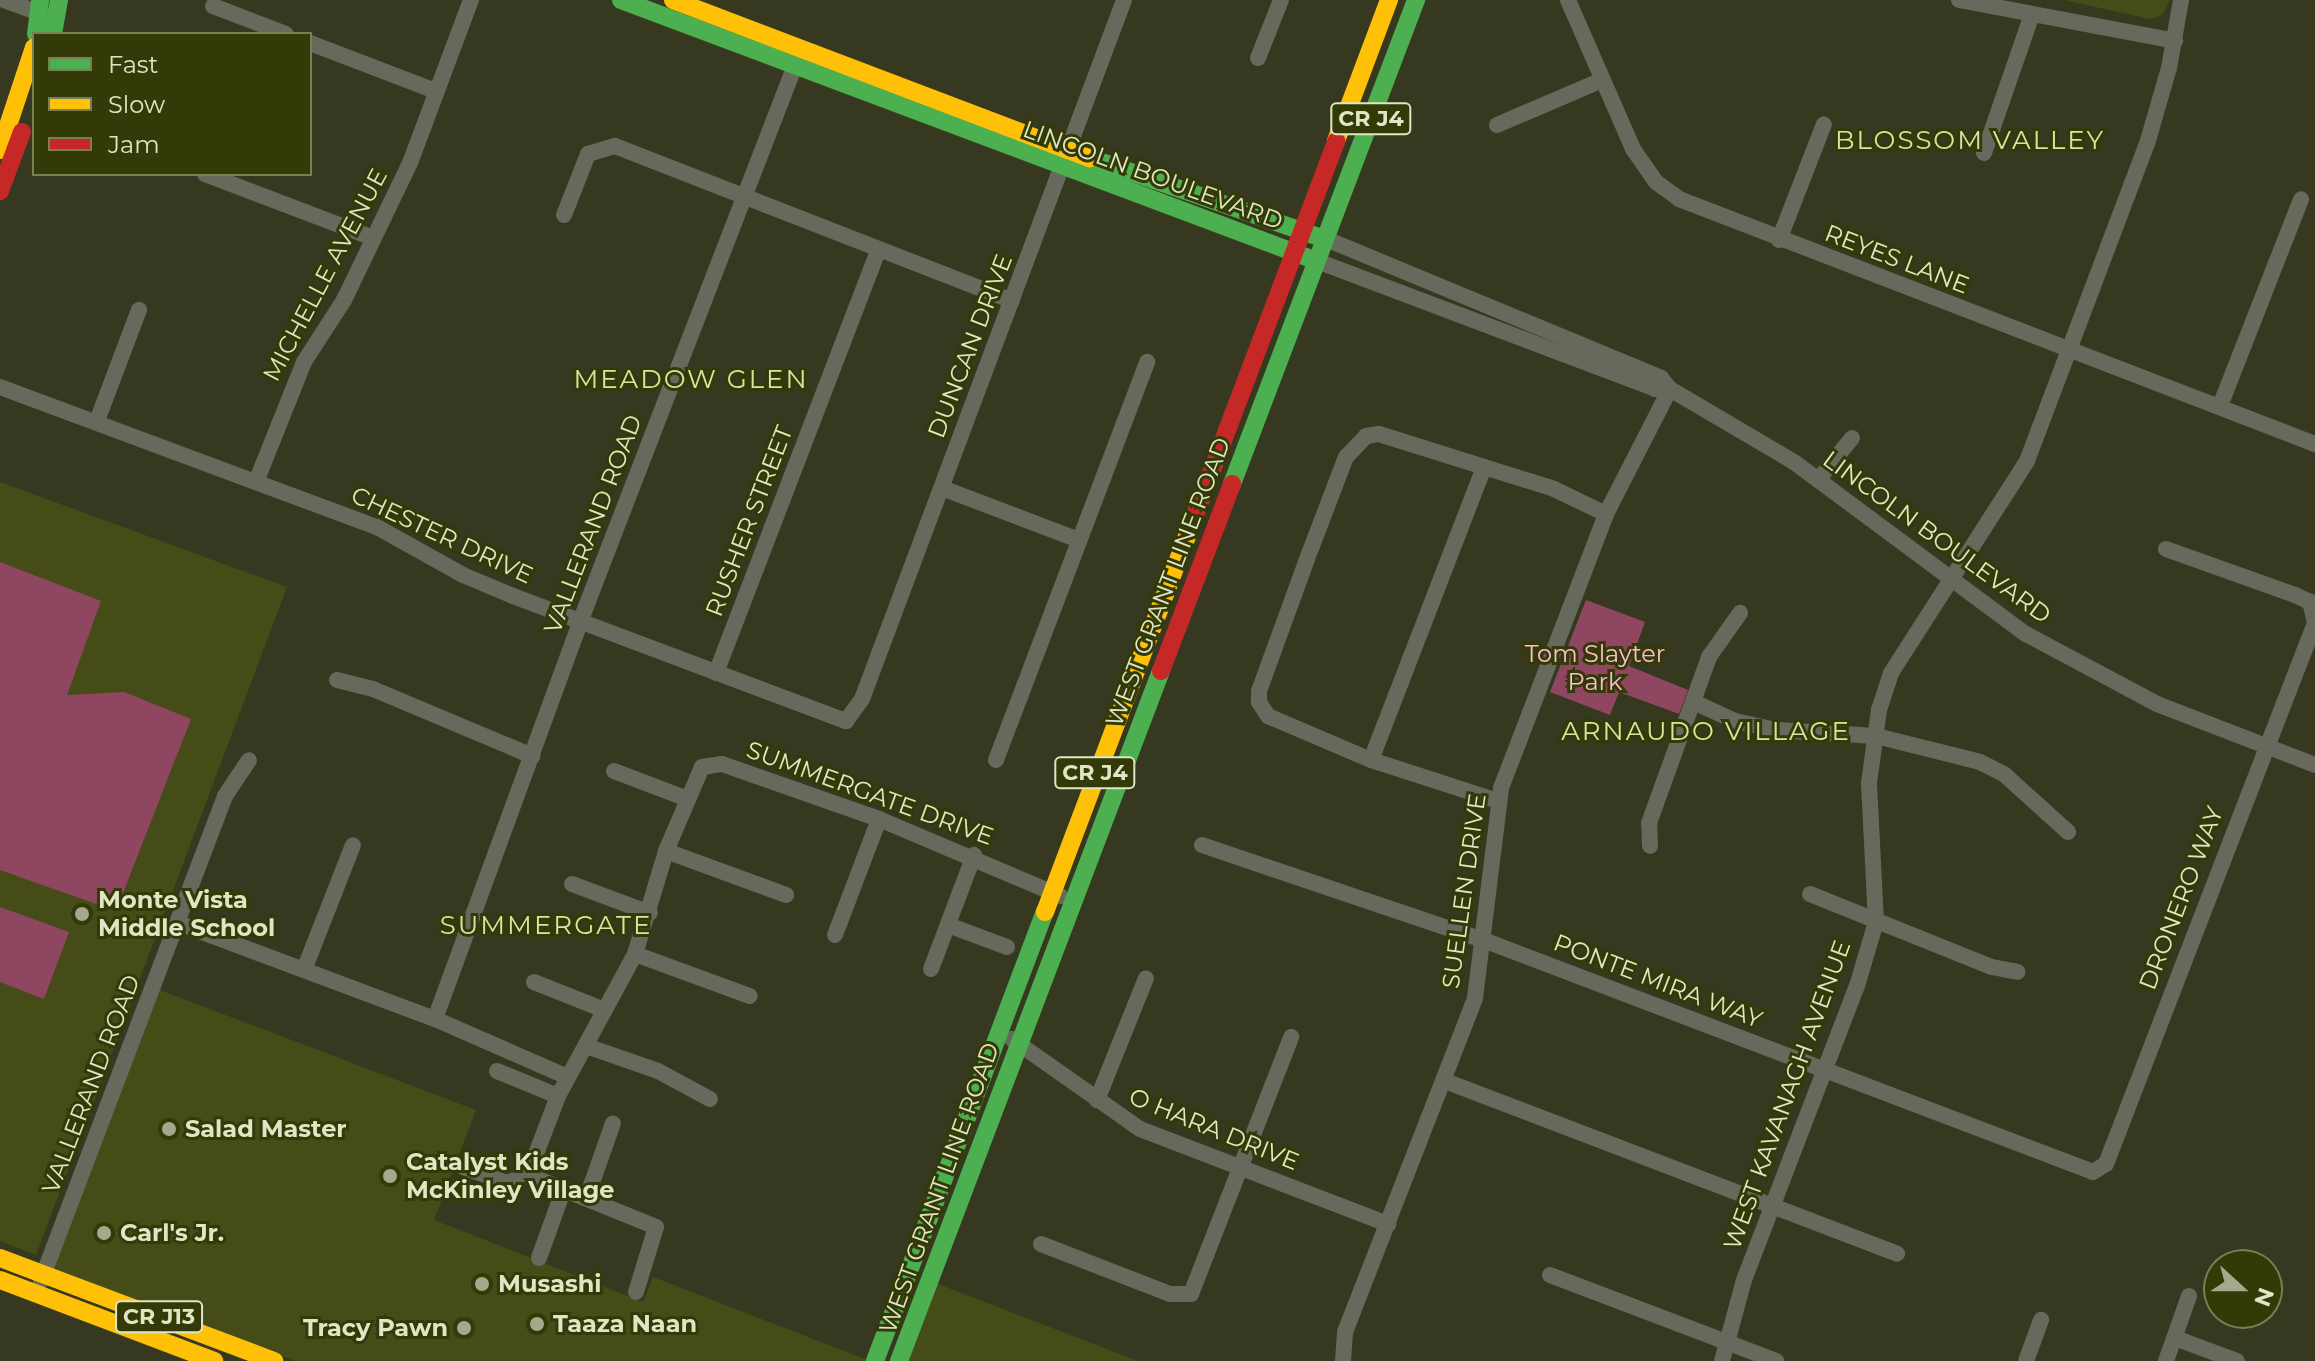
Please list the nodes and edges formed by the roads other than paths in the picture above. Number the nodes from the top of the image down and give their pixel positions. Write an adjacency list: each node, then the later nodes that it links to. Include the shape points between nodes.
1 (4, 0): 13 (street)
2 (471, 0): 24 (street, MICHELLE AVENUE)
3 (621, 0): 21 (main road, LINCOLN BOULEVARD)
4 (673, 0): 21 (main road, LINCOLN BOULEVARD)
5 (1281, 0): 22 (street)
6 (1389, 0): 36 (main road, WEST GRANT LINE ROAD / CR J4)
7 (1416, 0): 38 (main road, WEST GRANT LINE ROAD / CR J4)
8 (1568, 0): 23 (street, REYES LANE)
9 (1959, 0): 14 (street)
10 (2181, 0): 18 (street, WEST KAVANAGH AVENUE)
11 (1118, 2): 30 (street, DUNCAN DRIVE)
12 (213, 6): 17 (street)
13 (39, 7): 15 (street); 16 (main road)
14 (2032, 14): 18 (street); 29 (street)
15 (56, 17)
16 (36, 32)
17 (281, 32)
18 (2175, 41): 45 (street, WEST KAVANAGH AVENUE, via 2147,144)
19 (312, 44): 24 (street)
20 (32, 53): 28 (main road)
21 (798, 57): 30 (main road, LINCOLN BOULEVARD); 33 (street, VALLERAND ROAD)
22 (1258, 58)
23 (1602, 80): 27 (street); 39 (street, REYES LANE, via 1633,149 1656,182 1679,199)
24 (436, 91): 37 (street, MICHELLE AVENUE, via 410,163)
25 (32, 105): 32 (main road)
26 (1824, 124): 39 (street)
27 (1497, 125)
28 (0, 150)
29 (1984, 153)
30 (1066, 159): 36 (main road, LINCOLN BOULEVARD); 41 (main road, LINCOLN BOULEVARD); 43 (street, DUNCAN DRIVE)
31 (210, 176): 37 (street)
32 (0, 191)
33 (745, 196): 35 (street, via 615,146 588,154); 40 (street); 62 (street, VALLERAND ROAD)
34 (2301, 199): 49 (street)
35 (564, 215)
36 (1302, 231): 38 (main road, LINCOLN BOULEVARD); 41 (main road, WEST GRANT LINE ROAD / CR J4)
37 (371, 237): 55 (street, MICHELLE AVENUE, via 344,300 298,375)
38 (1326, 239): 42 (main road, WEST GRANT LINE ROAD / CR J4); 48 (street, LINCOLN BOULEVARD, via 1612,356 1661,378)
39 (1779, 240): 45 (street, REYES LANE)
40 (878, 251): 43 (street); 63 (street, RUSHER STREET)
41 (1294, 252): 42 (main road, LINCOLN BOULEVARD); 85 (main road, WEST GRANT LINE ROAD / CR J4)
42 (1317, 261): 48 (street, LINCOLN BOULEVARD, via 1655,389); 88 (main road, WEST GRANT LINE ROAD / CR J4)
43 (1012, 301): 56 (street, DUNCAN DRIVE)
44 (139, 310): 50 (street)
45 (2071, 349): 49 (street, REYES LANE); 60 (street, WEST KAVANAGH AVENUE, via 2015,486)
46 (1147, 362): 58 (street)
47 (0, 387): 50 (street, CHESTER DRIVE)
48 (1670, 389): 54 (street, LINCOLN BOULEVARD); 57 (street, SUELLEN DRIVE)
49 (2220, 406): 52 (street, REYES LANE)
50 (97, 421): 55 (street, CHESTER DRIVE)
51 (1852, 438): 54 (street)
52 (2315, 444)
53 (1484, 467): 57 (street, via 1554,489); 72 (street); 72 (street, via 1395,438 1366,436 1346,457 1259,702 1268,716)
54 (1818, 480): 60 (street, LINCOLN BOULEVARD)
55 (256, 482): 62 (street, CHESTER DRIVE, via 377,527 463,575)
56 (942, 488): 58 (street); 66 (street, DUNCAN DRIVE)
57 (1606, 514): 76 (street, SUELLEN DRIVE)
58 (1079, 540): 71 (street)
59 (2166, 549): 68 (street, DRONERO WAY, via 2310,602 2315,610 2310,635)
60 (1949, 581): 67 (street, WEST KAVANAGH AVENUE, via 1891,673); 68 (street, LINCOLN BOULEVARD, via 2079,665)
61 (1740, 613): 65 (street, via 1709,657)
62 (580, 622): 63 (street, CHESTER DRIVE); 69 (street, VALLERAND ROAD)
63 (716, 673): 66 (street, CHESTER DRIVE, via 836,720 846,721)
64 (337, 680): 69 (street, via 373,689)
65 (1696, 703): 67 (street, via 1735,721 1776,730); 81 (street, via 1649,823)
66 (858, 708)
67 (1876, 736): 78 (street, via 1980,762 2005,775); 90 (street, WEST KAVANAGH AVENUE, via 1869,783)
68 (2263, 748): 73 (street, LINCOLN BOULEVARD); 119 (street, DRONERO WAY, via 2106,1164)
69 (532, 756): 104 (street, VALLERAND ROAD)
70 (249, 760): 91 (street, VALLERAND ROAD, via 225,796)
71 (996, 760)
72 (1371, 760): 76 (street)
73 (2315, 765)
74 (614, 771): 75 (street)
75 (685, 798): 77 (street, SUMMERGATE DRIVE, via 702,767 722,764); 82 (street, SUMMERGATE DRIVE)
76 (1498, 801): 94 (street, SUELLEN DRIVE)
77 (879, 819): 83 (street, SUMMERGATE DRIVE); 93 (street)
78 (2068, 832)
79 (353, 845): 98 (street)
80 (1202, 845): 94 (street, PONTE MIRA WAY)
81 (1650, 846)
82 (666, 851): 87 (street); 89 (street, SUMMERGATE DRIVE)
83 (974, 855): 85 (street, SUMMERGATE DRIVE); 92 (street)
84 (572, 884): 89 (street)
85 (1049, 892): 88 (street, SUMMERGATE DRIVE); 105 (main road, WEST GRANT LINE ROAD / CR J4)
86 (1810, 894): 90 (street)
87 (786, 895)
88 (1072, 901): 107 (main road, WEST GRANT LINE ROAD / CR J4)
89 (650, 913): 96 (street, SUMMERGATE DRIVE)
90 (1876, 922): 99 (street); 109 (street, WEST KAVANAGH AVENUE)
91 (178, 923): 98 (street); 131 (street, VALLERAND ROAD)
92 (948, 925): 95 (street); 97 (street)
93 (835, 935)
94 (1486, 941): 109 (street, PONTE MIRA WAY); 112 (street, SUELLEN DRIVE, via 1475,998)
95 (1007, 947)
96 (635, 954): 102 (street); 103 (street, SUMMERGATE DRIVE)
97 (931, 969)
98 (304, 970): 104 (street)
99 (2018, 972)
100 (1146, 978): 115 (street)
101 (534, 982): 103 (street)
102 (750, 996)
103 (602, 1009): 108 (street, SUMMERGATE DRIVE)
104 (435, 1019): 111 (street)
105 (1000, 1025): 107 (street, O HARA DRIVE); 121 (main road, WEST GRANT LINE ROAD / CR J4)
106 (1291, 1037): 118 (street)
107 (1018, 1045): 115 (street, O HARA DRIVE); 126 (main road, WEST GRANT LINE ROAD / CR J4)
108 (586, 1046): 111 (street, SUMMERGATE DRIVE); 114 (street, via 658,1071)
109 (1825, 1070): 119 (street, PONTE MIRA WAY); 124 (street, WEST KAVANAGH AVENUE)
110 (497, 1071): 113 (street)
111 (568, 1077): 113 (street, SUMMERGATE DRIVE)
112 (1445, 1081): 124 (street); 125 (street, SUELLEN DRIVE)
113 (558, 1096): 120 (street, SUMMERGATE DRIVE)
114 (710, 1099)
115 (1097, 1100): 118 (street, O HARA DRIVE, via 1140,1129)
116 (613, 1123): 123 (street)
117 (463, 1167): 120 (street, via 507,1183)
118 (1243, 1168): 125 (street, O HARA DRIVE); 127 (street, via 1191,1294 1170,1294)
119 (2093, 1172)
120 (528, 1175): 122 (street)
121 (940, 1184): 126 (main road, via 945,1192); 142 (main road, WEST GRANT LINE ROAD / CR J4)
122 (564, 1188): 123 (street); 130 (street)
123 (587, 1197): 134 (street, via 656,1227)
124 (1773, 1206): 128 (street); 139 (street, WEST KAVANAGH AVENUE)
125 (1388, 1224): 144 (street, SUELLEN DRIVE, via 1345,1332)
126 (945, 1234): 143 (main road, WEST GRANT LINE ROAD / CR J4)
127 (1041, 1244)
128 (1897, 1254)
129 (0, 1258): 131 (main road, CR J13)
130 (539, 1258)
131 (44, 1274): 135 (street, VALLERAND ROAD); 141 (main road, CR J13)
132 (1550, 1275): 139 (street)
133 (0, 1280): 135 (main road, CR J13)
134 (636, 1292)
135 (36, 1294): 140 (main road, CR J13)
136 (2189, 1296): 138 (street)
137 (2041, 1320): 147 (street)
138 (2175, 1338): 148 (street); 149 (street)
139 (1725, 1342): 145 (street, WEST KAVANAGH AVENUE); 146 (street)
140 (214, 1361)
141 (274, 1361)
142 (875, 1361)
143 (899, 1361)
144 (1342, 1361)
145 (1722, 1361)
146 (1776, 1361)
147 (2026, 1361)
148 (2166, 1361)
149 (2237, 1361)

